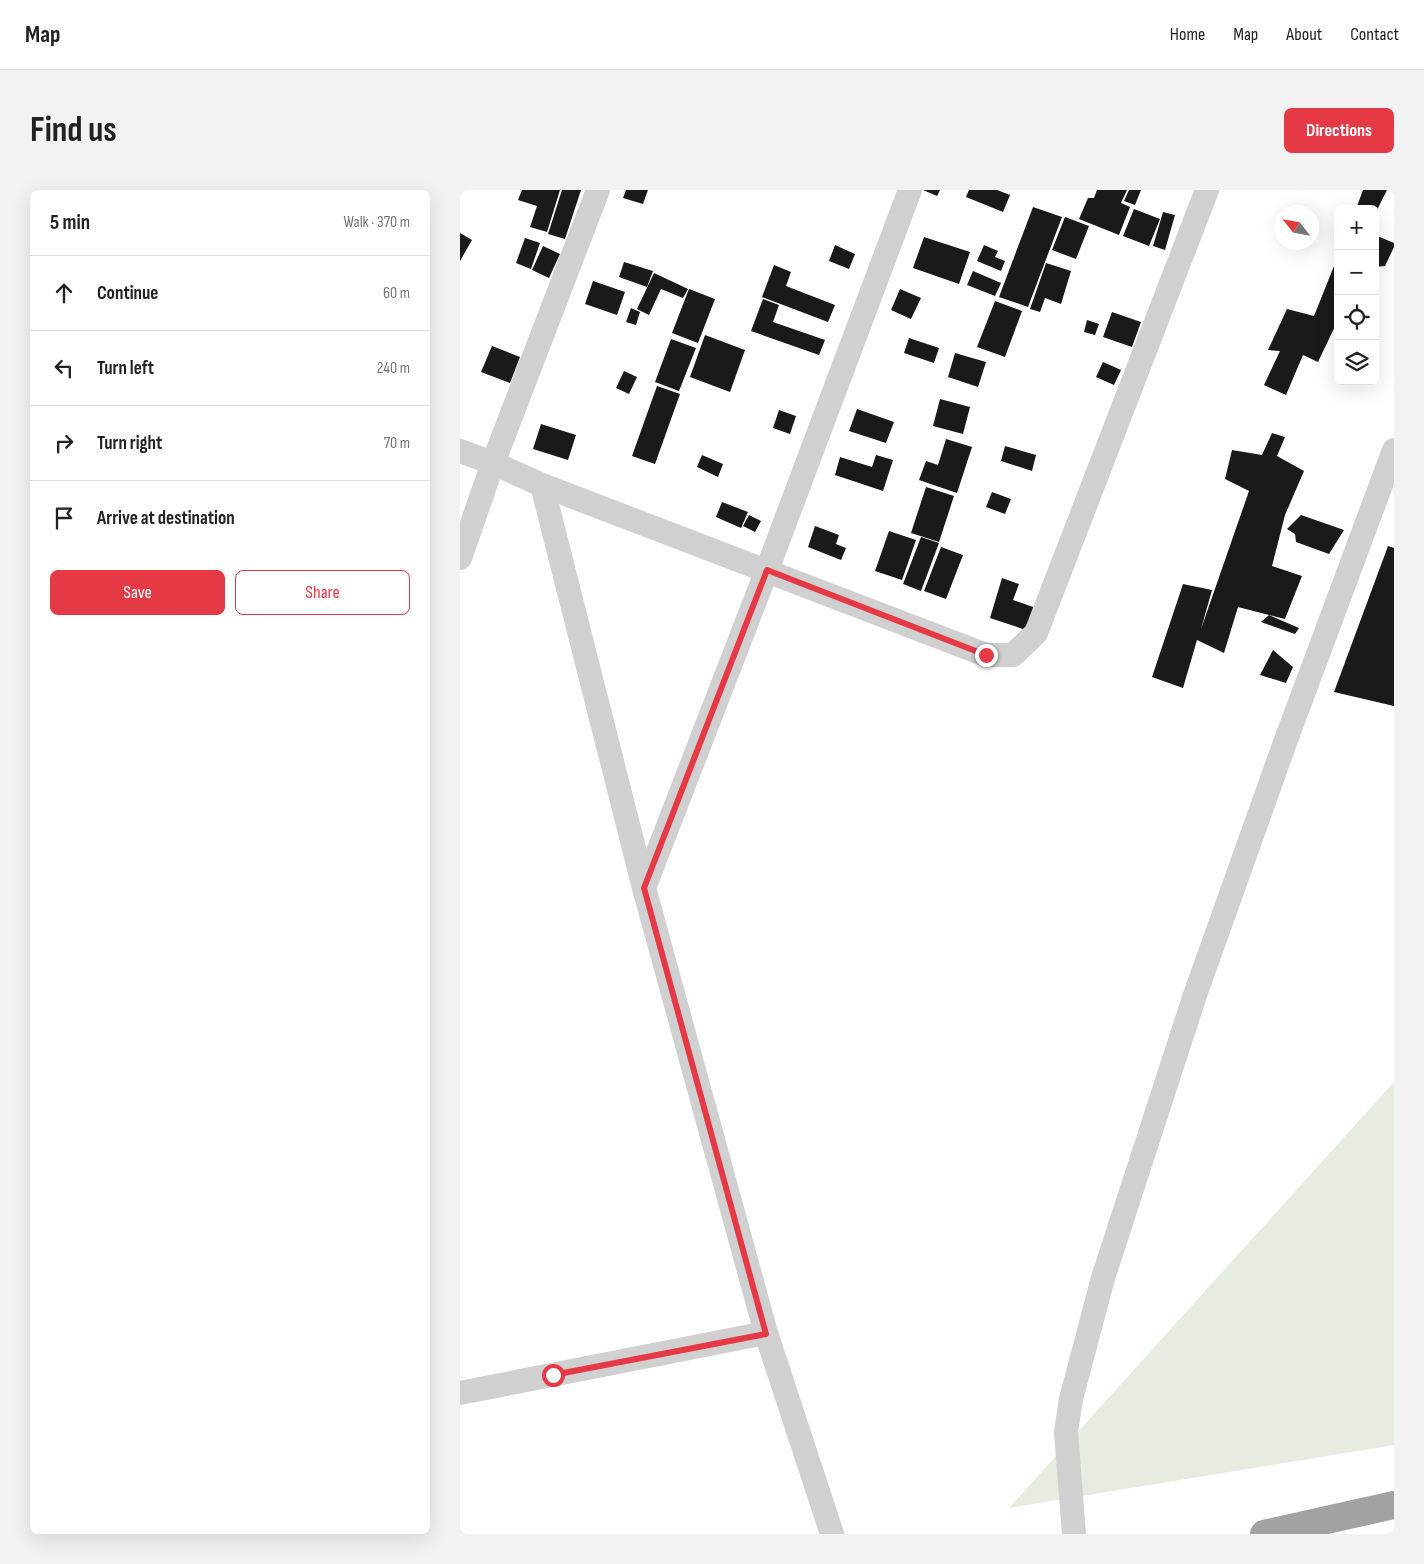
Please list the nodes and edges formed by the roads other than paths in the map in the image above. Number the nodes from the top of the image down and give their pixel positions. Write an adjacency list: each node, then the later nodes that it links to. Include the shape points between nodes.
1 (598, 190): 6 (street)
2 (910, 190): 9 (street)
3 (1207, 190): 9 (street, via 1036,633 1012,655 986,655)
4 (1394, 450): 15 (street, via 1196,994 1104,1278 1071,1399 1066,1432)
5 (460, 451): 6 (street)
6 (494, 463): 7 (street); 8 (street)
7 (542, 485): 9 (street); 10 (street)
8 (460, 558)
9 (767, 570): 10 (street)
10 (644, 888): 11 (street)
11 (766, 1334): 12 (street); 14 (street)
12 (460, 1393)
13 (1394, 1504): 16 (highway)
14 (832, 1534)
15 (1074, 1534)
16 (1264, 1534)

